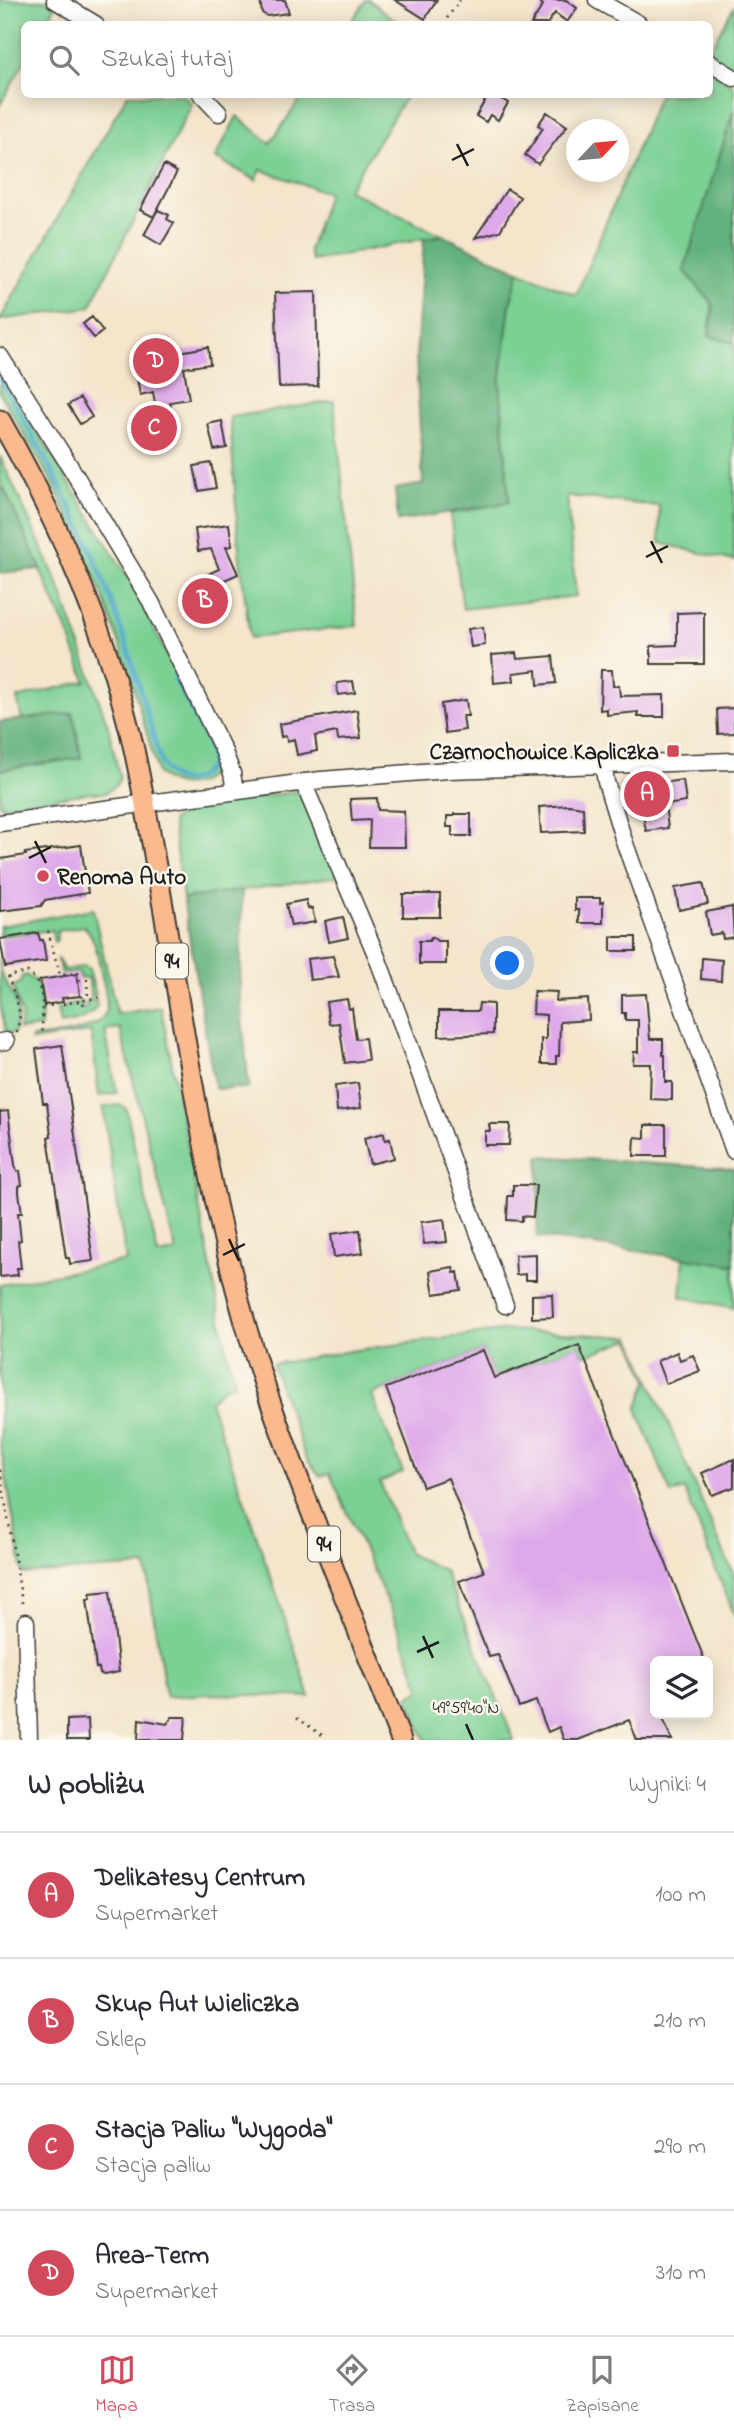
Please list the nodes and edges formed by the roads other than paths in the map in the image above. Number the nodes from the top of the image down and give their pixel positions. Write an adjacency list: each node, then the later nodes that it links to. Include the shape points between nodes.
1 (55, 0): 3 (street)
2 (597, 0): 4 (street)
3 (90, 21)
4 (634, 21)
5 (713, 65): 6 (street)
6 (734, 78)
7 (205, 98): 8 (street)
8 (219, 113)
9 (0, 356): 14 (street, via 150,602 224,752)
10 (0, 420): 15 (main road, 94, via 58,531 95,621)
11 (734, 761): 12 (street)
12 (603, 764): 13 (street); 17 (street, via 623,838)
13 (303, 782): 14 (street); 18 (street, via 377,957)
14 (235, 790): 15 (street)
15 (146, 803): 16 (street); 21 (main road, 94, via 199,1119 236,1287 270,1403)
16 (0, 822)
17 (734, 1151)
18 (505, 1306)
19 (26, 1622): 20 (street)
20 (29, 1740)
21 (401, 1740)

